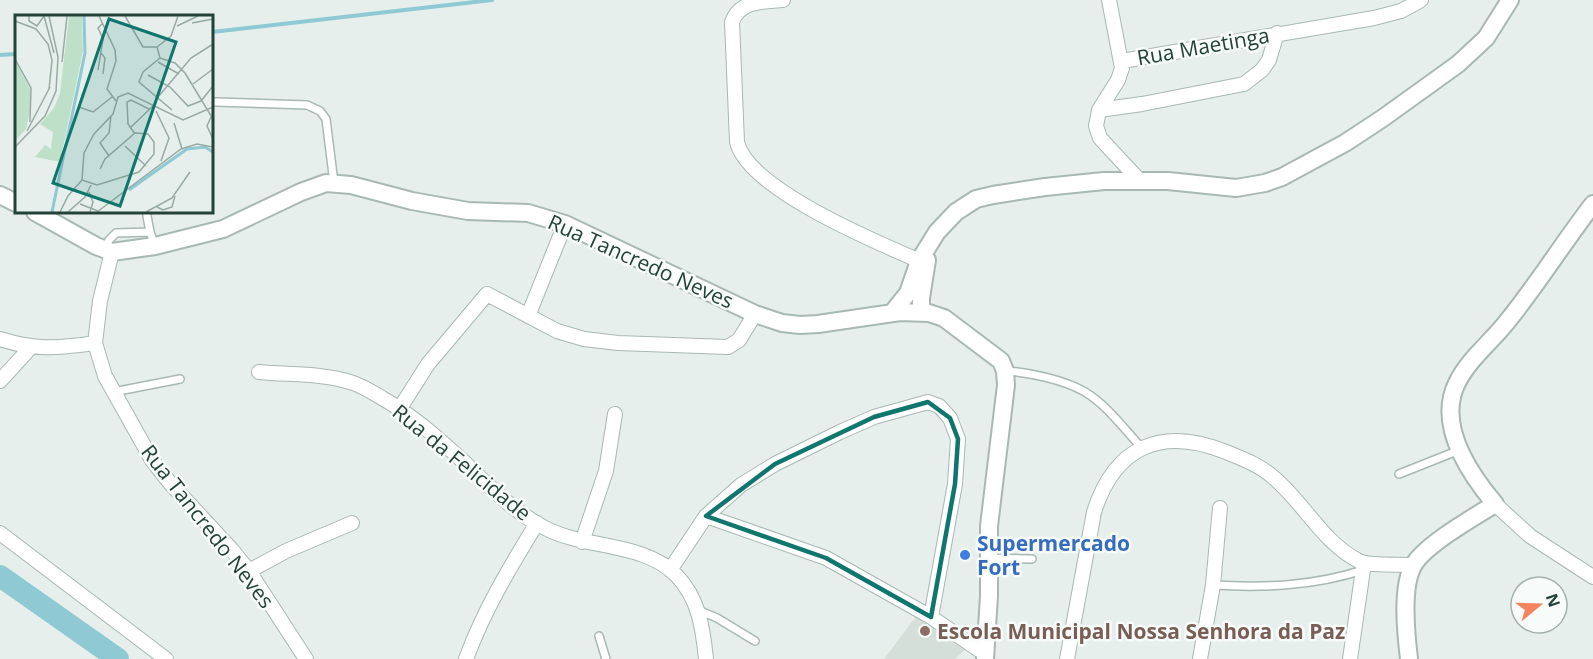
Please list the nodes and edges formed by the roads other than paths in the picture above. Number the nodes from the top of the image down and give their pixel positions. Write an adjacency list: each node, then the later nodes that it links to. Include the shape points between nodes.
1 (783, 0): 19 (street, via 742,6 732,22 737,142 742,155 803,205)
2 (1109, 0): 6 (street)
3 (1421, 0): 5 (street, Rua Maetinga, via 1391,14)
4 (1510, 0): 9 (street, via 1486,38 1458,64 1345,143 1282,177 1236,188)
5 (1278, 33): 6 (street, Rua Maetinga); 8 (street, via 1269,60 1244,84)
6 (1122, 61): 8 (street, Rua Maetinga, via 1120,75)
7 (216, 102): 10 (lane, via 307,105 320,111 326,119)
8 (1099, 110): 9 (street, via 1096,126 1100,138)
9 (1139, 180): 19 (street, via 1045,187 984,197 964,206 949,219 937,232)
10 (334, 183): 16 (street, Rua Tancredo Neves, via 468,211 528,213); 17 (street, Rua Tancredo Neves, via 310,188 223,229)
11 (0, 195): 12 (street)
12 (15, 202)
13 (1593, 204): 35 (street, via 1506,323 1457,382 1451,420)
14 (37, 213): 18 (street)
15 (147, 216): 17 (lane)
16 (565, 224): 22 (street, Rua Tancredo Neves); 23 (street)
17 (152, 239): 18 (street, Rua Tancredo Neves)
18 (108, 251): 25 (street, Rua Tancredo Neves)
19 (924, 258): 20 (street); 21 (street, via 908,293)
20 (921, 312): 21 (street, Rua Tancredo Neves); 27 (street, via 944,318 1000,359)
21 (892, 313): 22 (street, Rua Tancredo Neves, via 800,325)
22 (755, 314): 23 (street, via 736,343 718,347 584,339)
23 (528, 316): 32 (street, via 486,295 428,364)
24 (0, 339): 26 (street)
25 (95, 343): 26 (street); 31 (street, Rua Tancredo Neves)
26 (31, 347): 30 (street)
27 (1005, 371): 34 (lane, via 1084,391 1100,402); 44 (street)
28 (259, 372): 32 (street, Rua da Felicidade, via 350,382)
29 (180, 379): 31 (lane)
30 (0, 381)
31 (112, 392): 49 (street, Rua Tancredo Neves, via 152,460)
32 (399, 408): 41 (street, Rua da Felicidade, via 491,489)
33 (615, 414): 43 (street, via 606,471)
34 (1141, 447): 47 (street, via 1184,440 1256,465 1283,486 1341,549); 62 (street, via 1116,469 1094,512)
35 (1456, 451): 36 (lane); 37 (street)
36 (1399, 474)
37 (1495, 504): 46 (street, via 1428,548); 50 (street, via 1530,536)
38 (1220, 508): 51 (street)
39 (706, 516): 48 (street); 53 (street, via 826,558); 53 (street, via 741,485 840,432 908,407 928,402 939,406 950,418 958,439 955,484)
40 (352, 522): 49 (street)
41 (537, 523): 43 (street, Rua da Felicidade); 59 (street, via 495,593)
42 (0, 532): 57 (street)
43 (582, 542): 48 (street, Rua da Felicidade, via 626,550)
44 (989, 558): 45 (lane); 56 (street)
45 (1032, 559)
46 (1413, 565): 47 (street); 65 (street, via 1407,587)
47 (1364, 567): 51 (lane, via 1332,579 1296,584); 64 (street)
48 (670, 570): 52 (street, Rua da Felicidade)
49 (249, 571): 58 (street, Rua Tancredo Neves)
50 (1593, 577)
51 (1213, 585): 63 (street)
52 (698, 610): 55 (lane); 61 (street, Rua da Felicidade)
53 (931, 617): 56 (street)
54 (599, 636): 60 (lane)
55 (755, 641)
56 (980, 653)
57 (166, 659)
58 (306, 659)
59 (466, 659)
60 (606, 659)
61 (706, 659)
62 (1067, 659)
63 (1200, 659)
64 (1350, 659)
65 (1409, 659)

